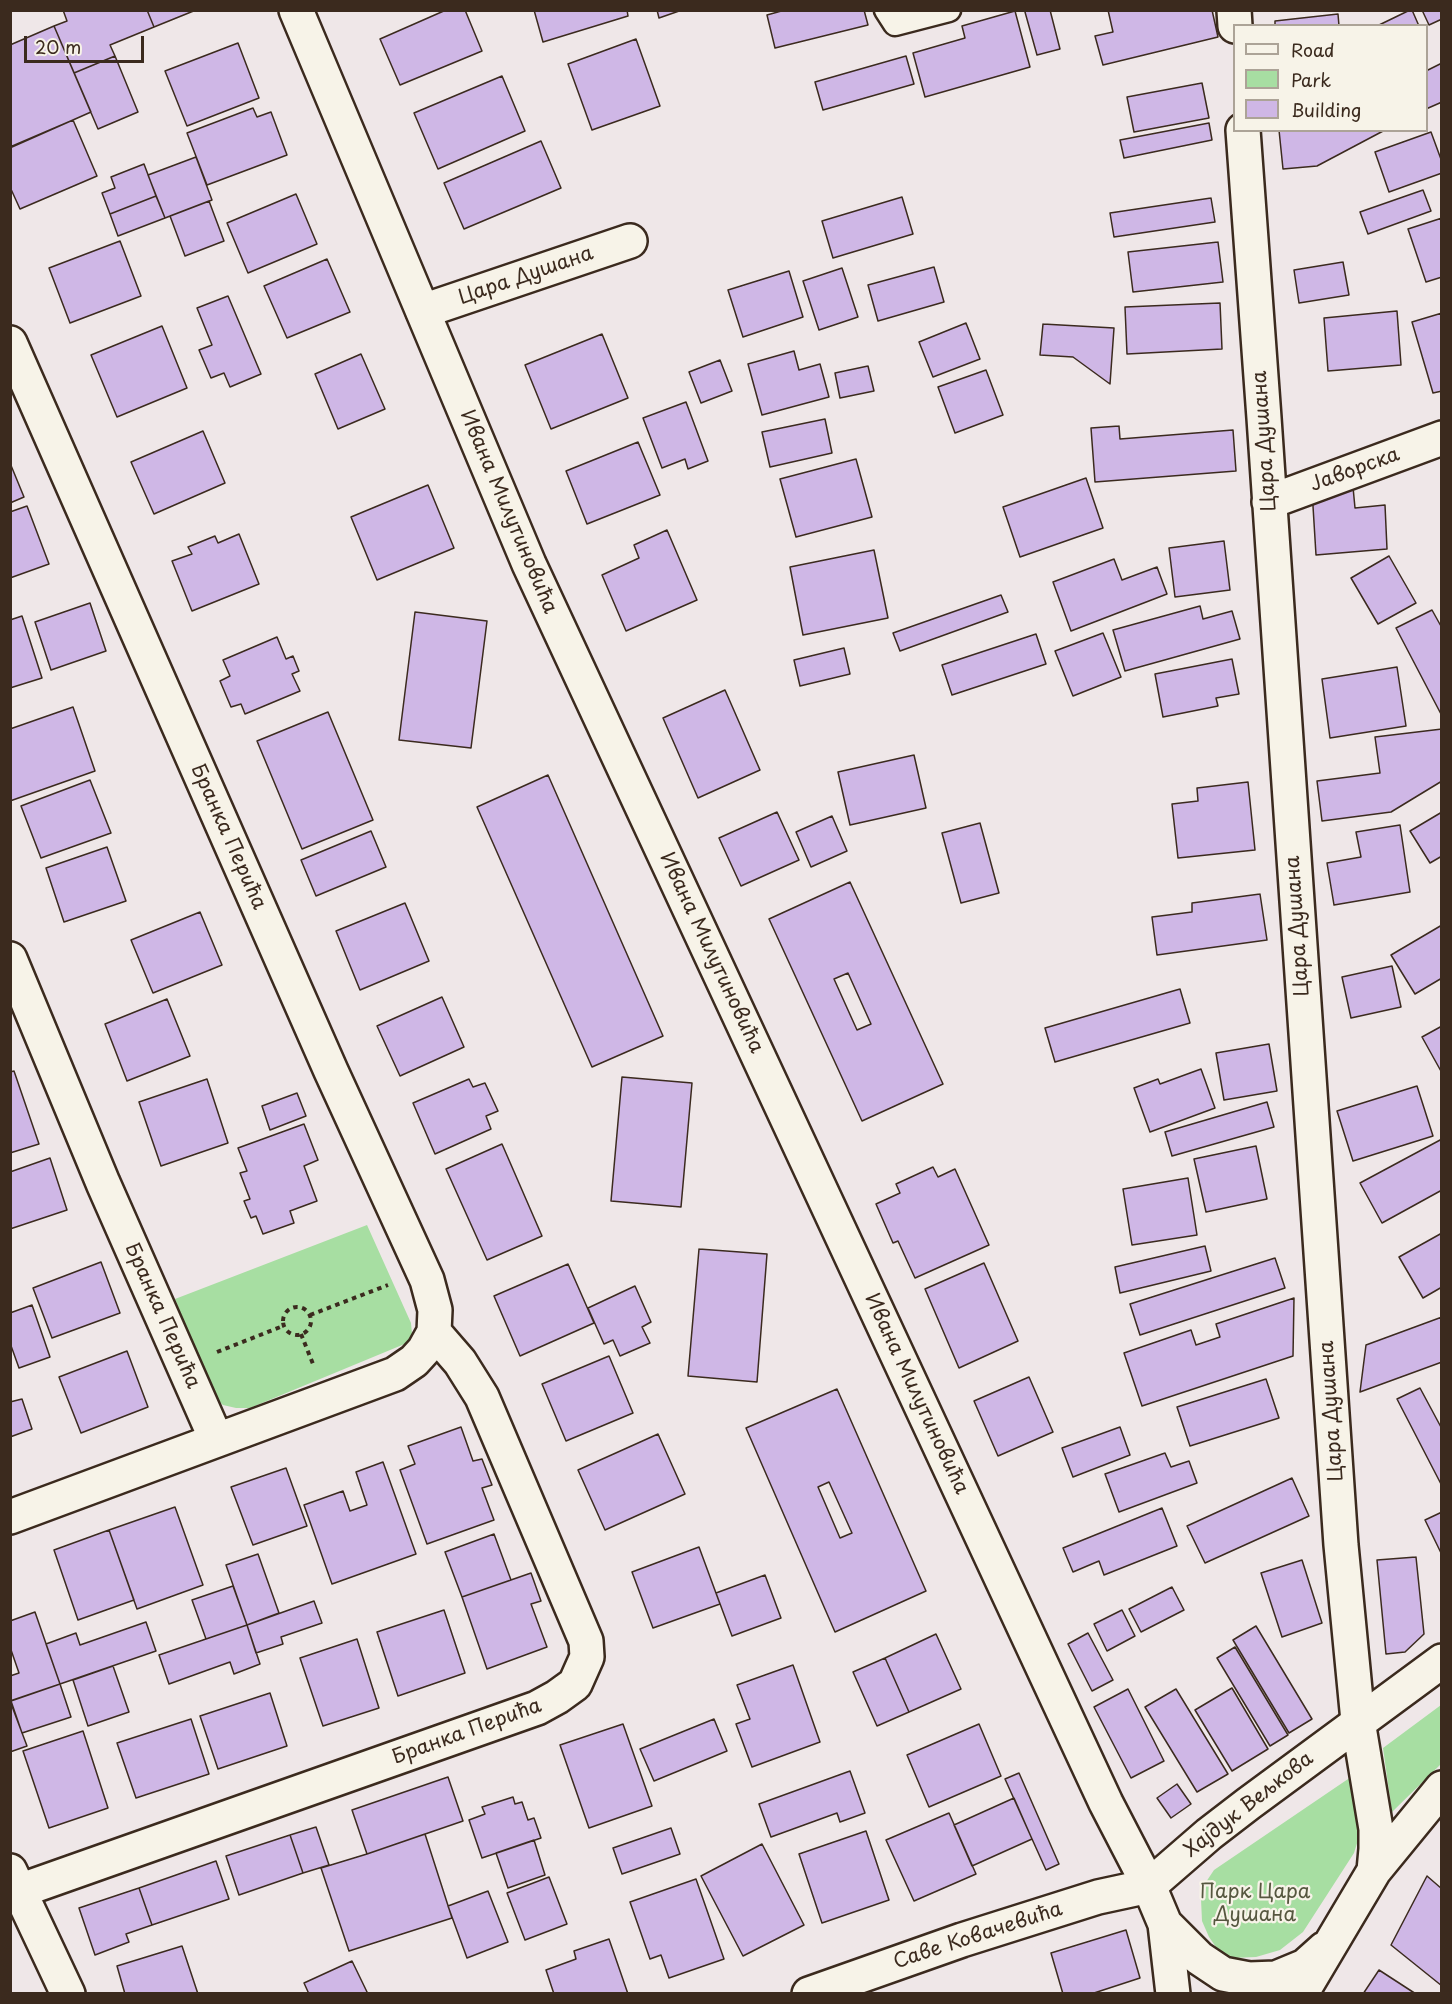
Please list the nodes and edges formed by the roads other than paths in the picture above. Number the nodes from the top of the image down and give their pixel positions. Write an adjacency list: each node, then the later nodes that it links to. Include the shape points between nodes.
1 (296, 10): 6 (street, Ивана Милутиновића)
2 (886, 10): 3 (lane, via 895,24)
3 (949, 10)
4 (1243, 132): 9 (street, Цара Душана)
5 (630, 241): 6 (street, Цара Душана)
6 (423, 311): 19 (street, Ивана Милутиновића, via 529,564 1106,1803)
7 (10, 343): 11 (street, Бранка Перића, via 427,1280 435,1310)
8 (1442, 438): 9 (street, Јаворска)
9 (1269, 502): 15 (street, Цара Душана, via 1341,1545)
10 (10, 959): 12 (street, Бранка Перића)
11 (434, 1332): 12 (street, via 414,1361 395,1374); 18 (street, Бранка Перића, via 482,1396 586,1641 587,1657 574,1684 537,1708)
12 (216, 1439): 13 (street)
13 (10, 1516)
14 (1442, 1661): 15 (street, Хајдук Вељкова)
15 (1358, 1721): 17 (street, Цара Душана, via 1376,1828); 19 (street, Хајдук Вељкова, via 1209,1834)
16 (1442, 1788): 17 (street)
17 (1374, 1871): 21 (street)
18 (15, 1881): 22 (street)
19 (1149, 1886): 20 (street); 23 (street, Саве Ковачевића, via 962,1940)
20 (1165, 1924): 21 (street, via 1199,1958 1223,1974 1249,1979 1276,1978 1305,1966); 24 (street)
21 (1334, 1940): 25 (street)
22 (68, 1994)
23 (809, 1994)
24 (1173, 1994)
25 (1301, 1994)

